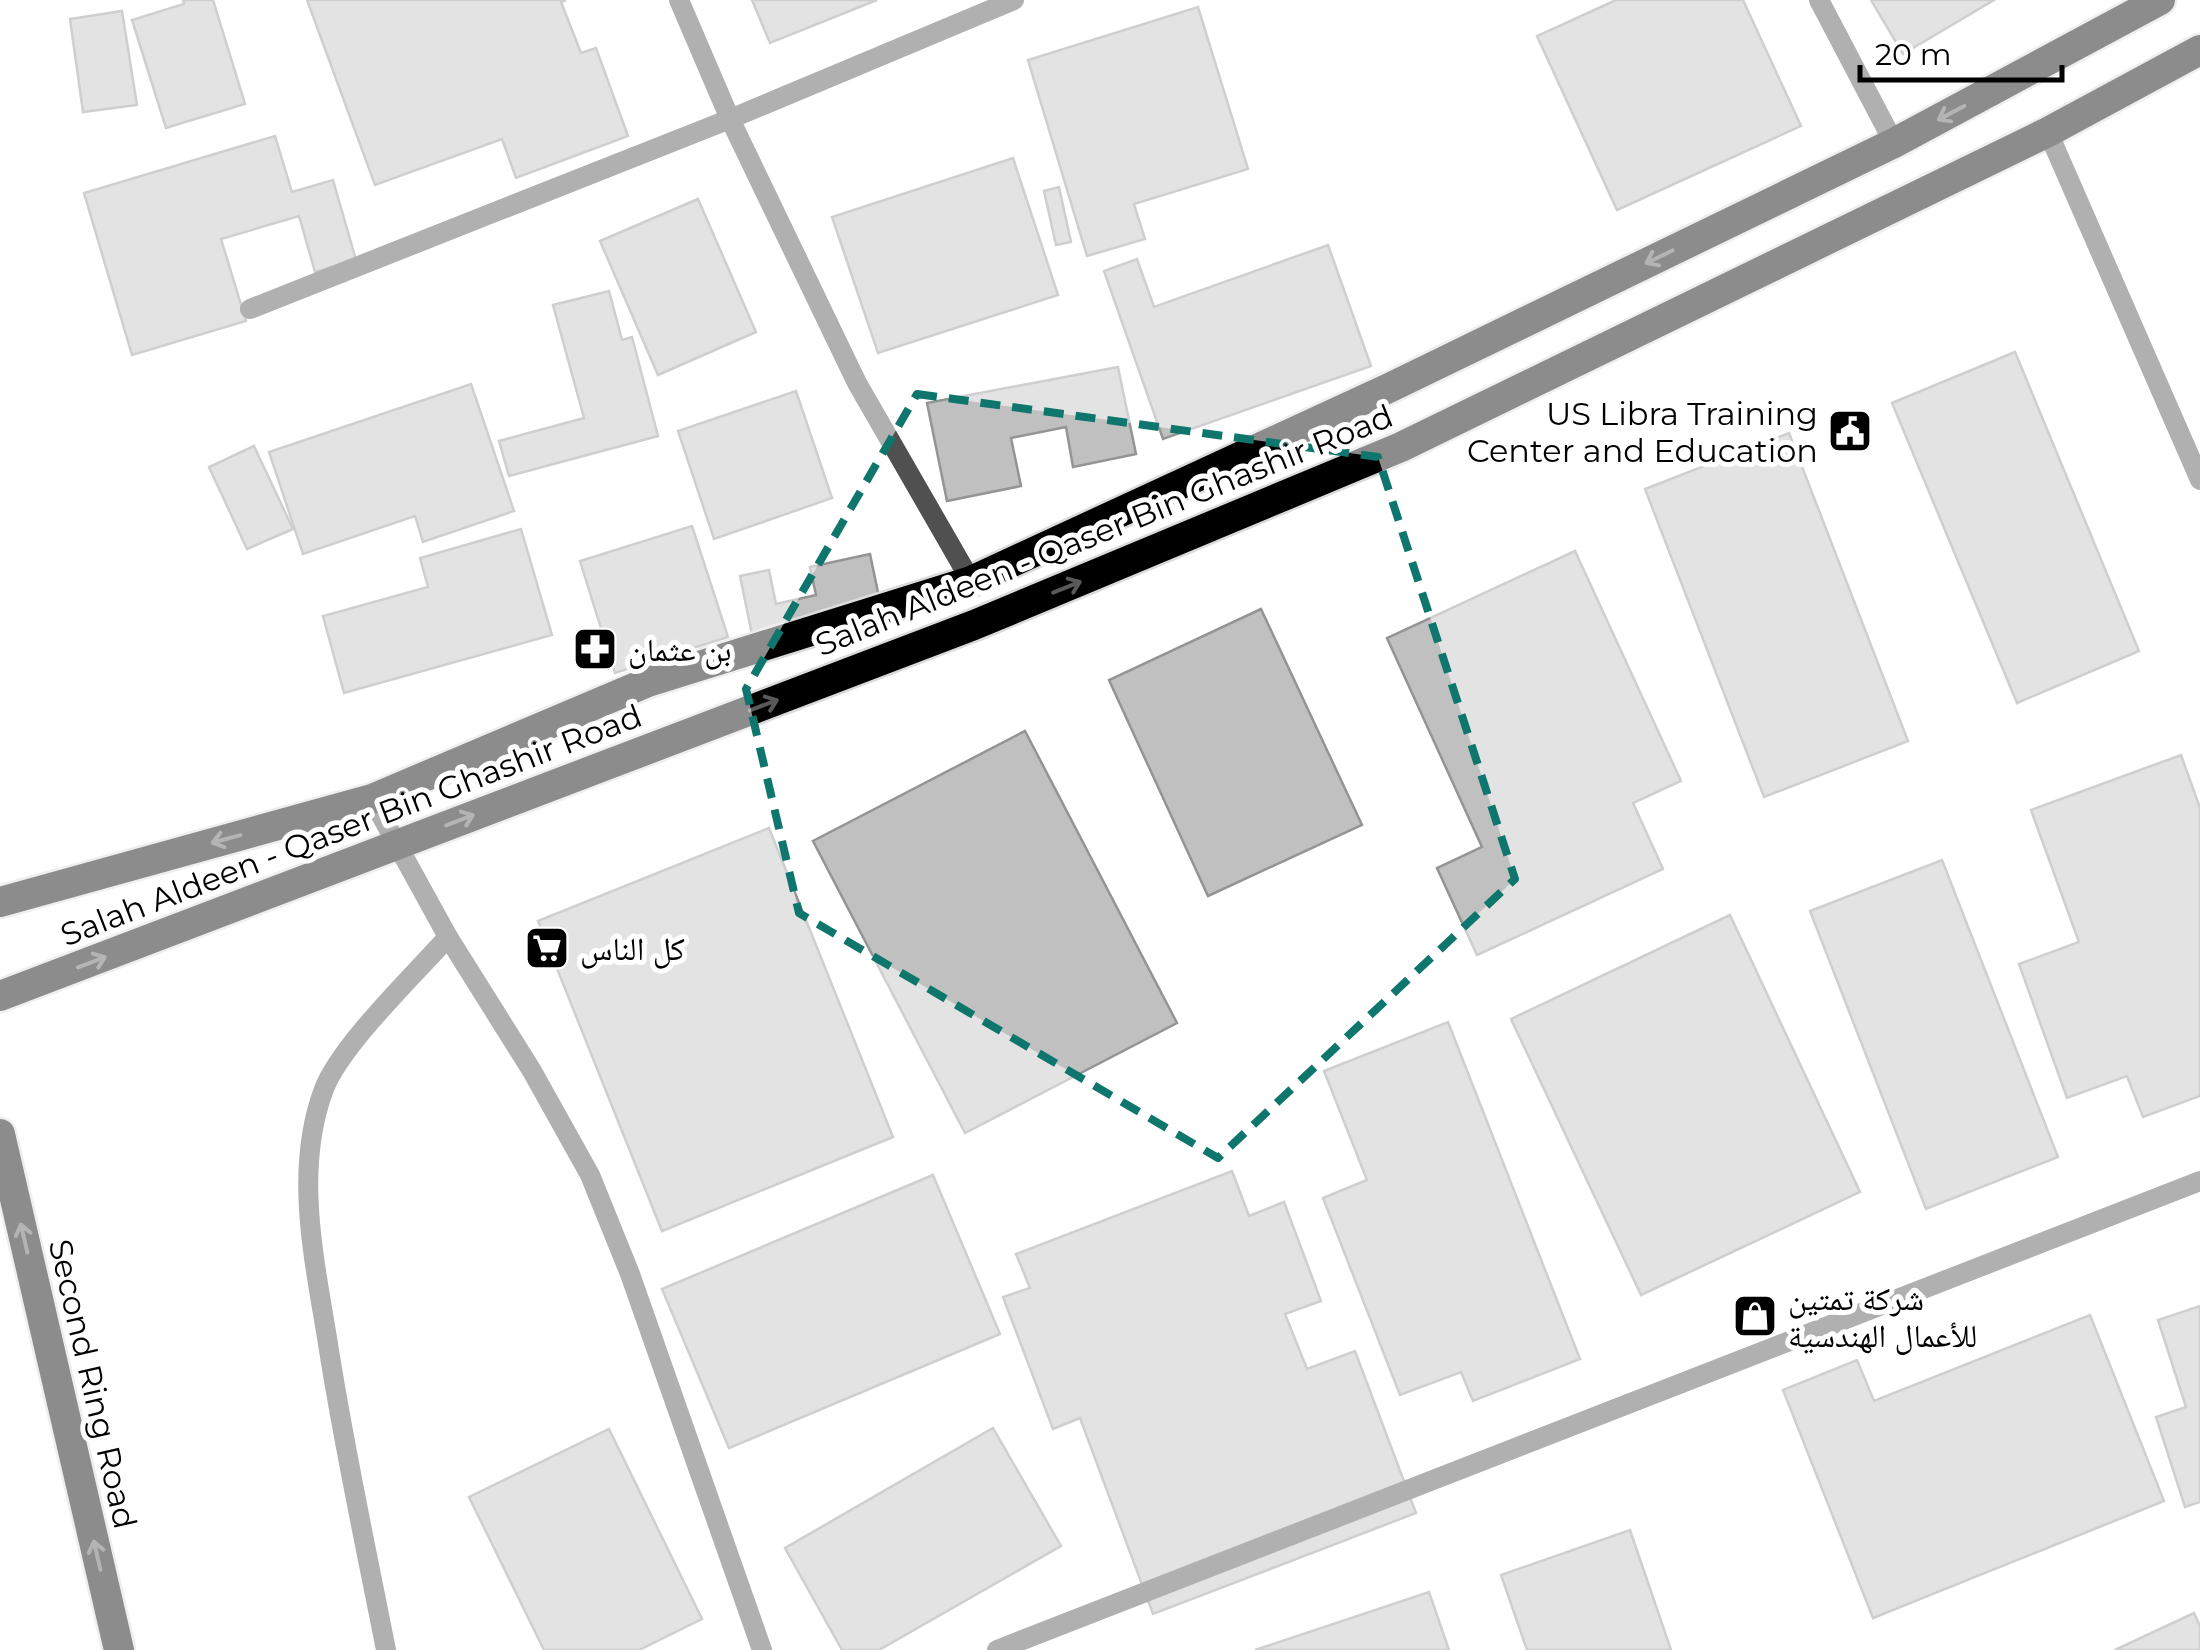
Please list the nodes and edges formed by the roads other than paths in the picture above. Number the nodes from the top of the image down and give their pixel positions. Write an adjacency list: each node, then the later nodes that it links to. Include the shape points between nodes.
1 (680, 0): 6 (street)
2 (1014, 0): 6 (street)
3 (1819, 0): 8 (street)
4 (2160, 0): 8 (highway, Salah Aldeen - Qaser Bin Ghashir Road, one-way to 8)
5 (2200, 50): 7 (highway, Salah Aldeen - Qaser Bin Ghashir Road)
6 (730, 119): 9 (street); 11 (street, via 857,383)
7 (2048, 132): 10 (street); 13 (highway, Salah Aldeen - Qaser Bin Ghashir Road, one-way to 7, via 974,625 1401,447)
8 (1894, 143): 11 (highway, Salah Aldeen - Qaser Bin Ghashir Road, one-way to 11)
9 (250, 308)
10 (2200, 480)
11 (971, 581): 12 (highway, Salah Aldeen - Qaser Bin Ghashir Road, via 648,682)
12 (372, 798): 13 (street); 14 (highway, Salah Aldeen - Qaser Bin Ghashir Road, one-way to 14)
13 (396, 844): 15 (street); 16 (highway, Salah Aldeen - Qaser Bin Ghashir Road, one-way to 13)
14 (0, 902)
15 (448, 937): 20 (street, via 353,1044 325,1087 312,1136 313,1247); 21 (street, via 590,1175)
16 (0, 996)
17 (0, 1134): 19 (highway, Second Ring Road, one-way to 17)
18 (2200, 1181): 22 (street)
19 (118, 1650)
20 (386, 1650)
21 (762, 1650)
22 (997, 1650)

